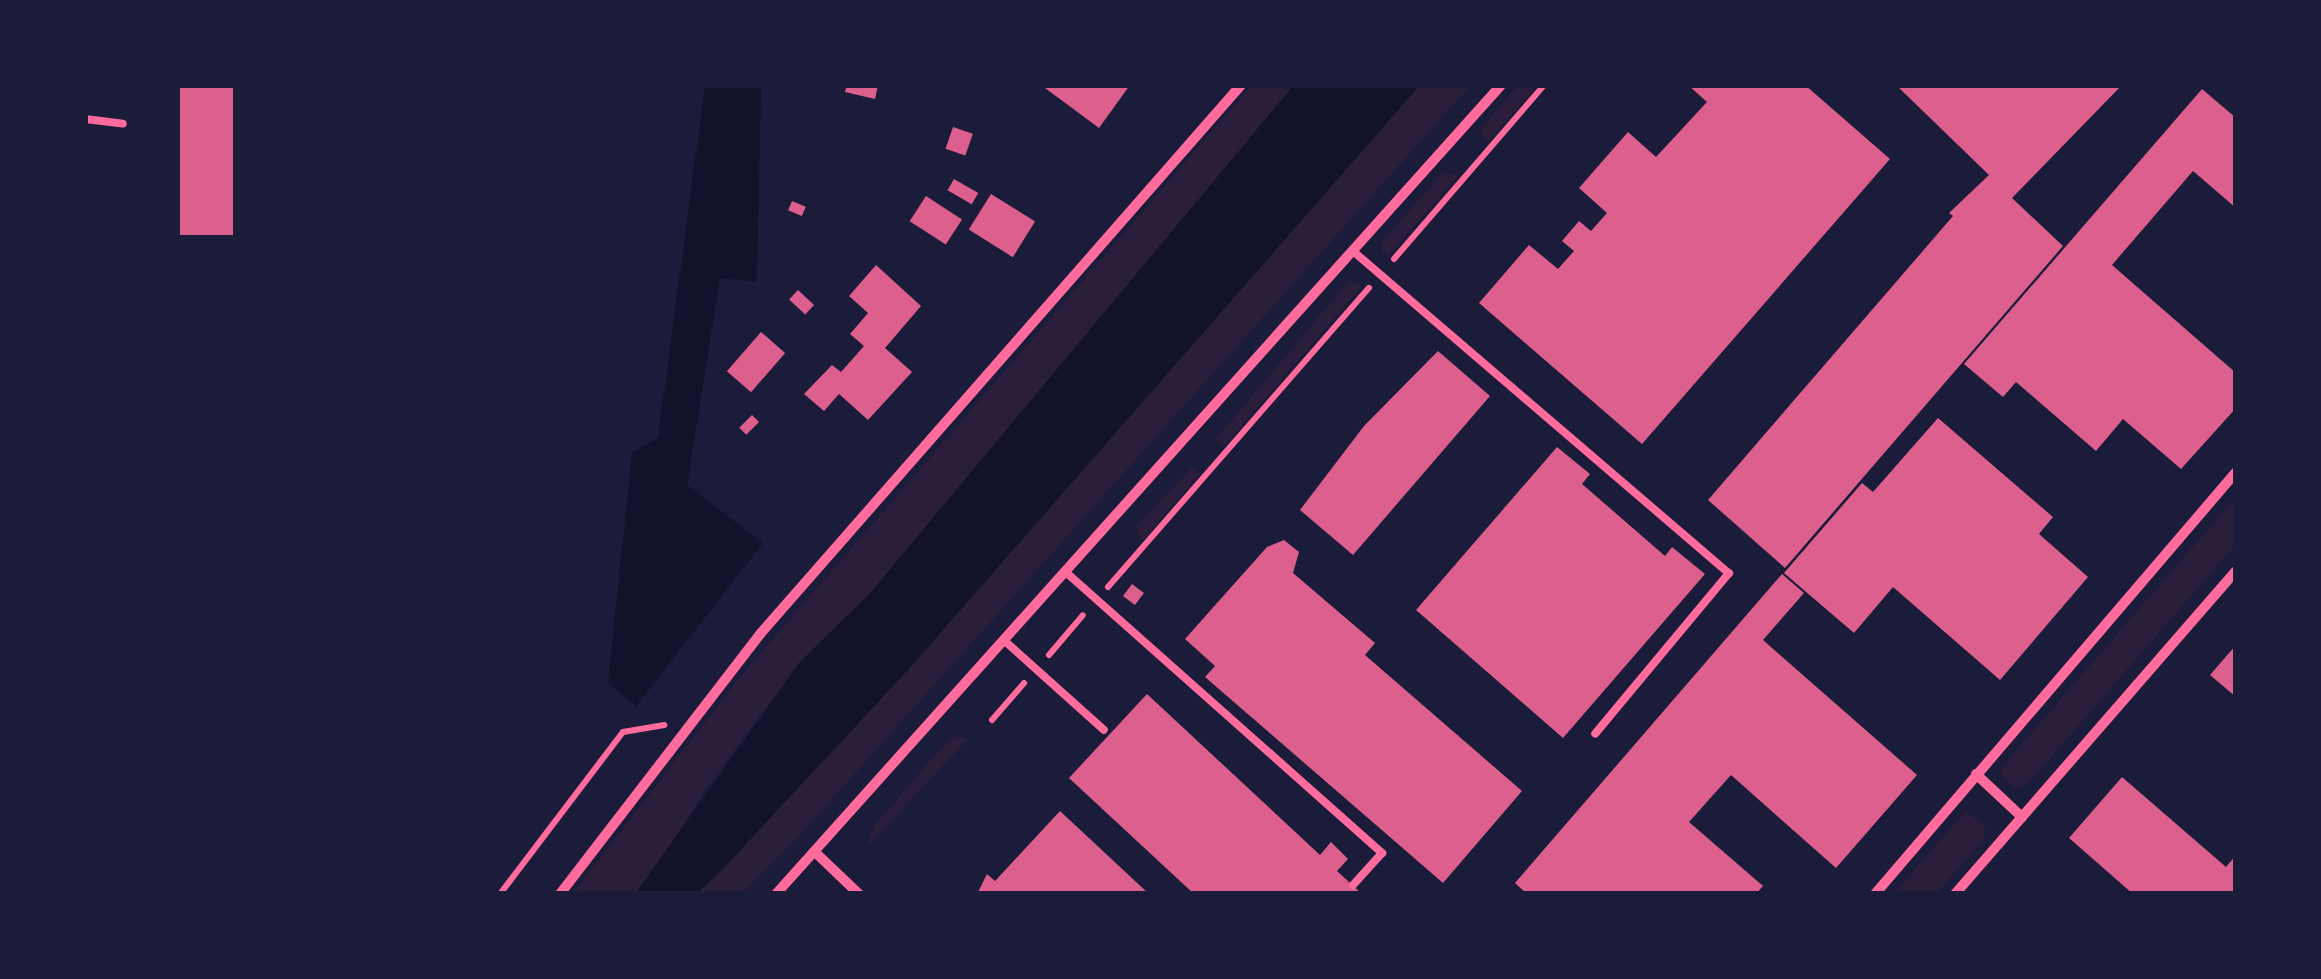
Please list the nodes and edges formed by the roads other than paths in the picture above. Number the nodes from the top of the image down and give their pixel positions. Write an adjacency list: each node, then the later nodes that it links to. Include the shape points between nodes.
1 (1242, 85): 16 (street, via 761,633)
2 (1501, 85): 5 (street)
3 (85, 118): 4 (lane)
4 (123, 124)
5 (1354, 252): 8 (street); 11 (lane, via 1728,573)
6 (2236, 472): 12 (street)
7 (2236, 571): 13 (street)
8 (1068, 575): 9 (street); 15 (lane, via 1382,853)
9 (1008, 643): 10 (lane); 14 (street)
10 (1104, 730)
11 (1595, 734)
12 (1976, 774): 13 (street); 19 (street)
13 (2022, 818): 20 (street)
14 (818, 854): 17 (street); 18 (street)
15 (1354, 885)
16 (560, 894)
17 (776, 894)
18 (859, 894)
19 (1875, 894)
20 (1955, 894)

